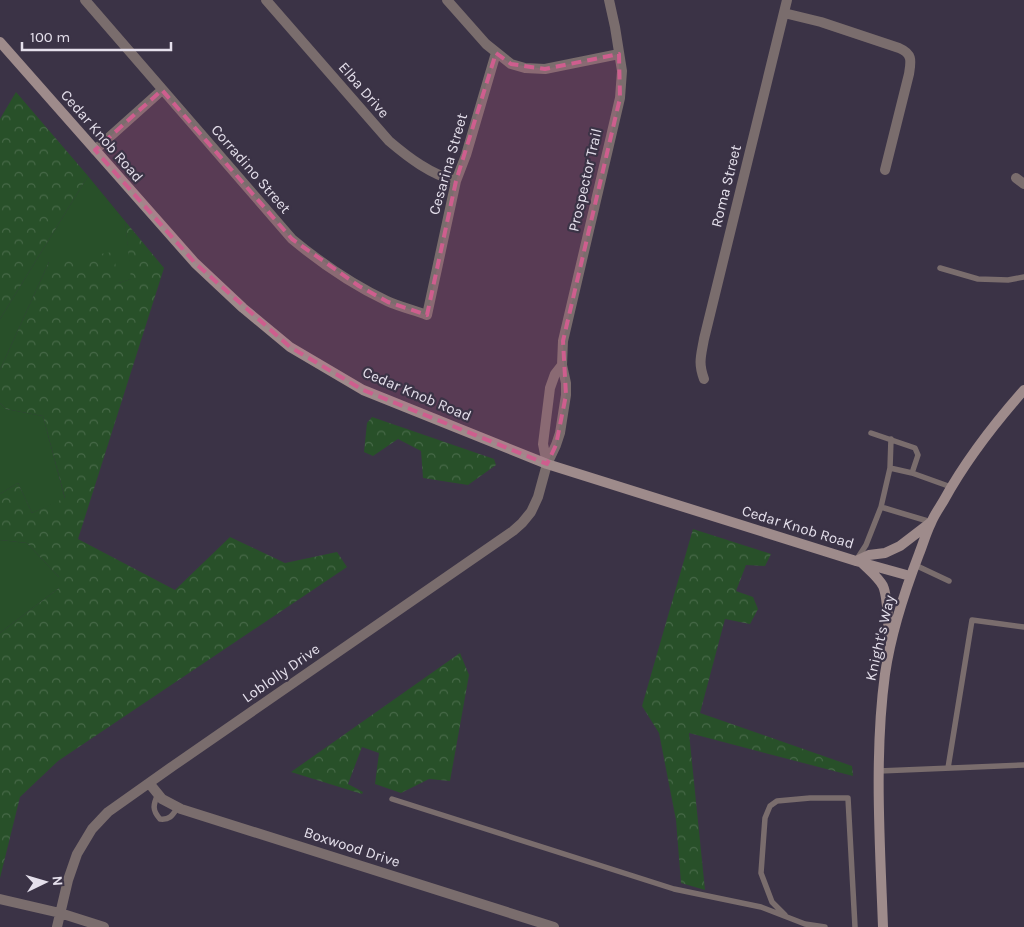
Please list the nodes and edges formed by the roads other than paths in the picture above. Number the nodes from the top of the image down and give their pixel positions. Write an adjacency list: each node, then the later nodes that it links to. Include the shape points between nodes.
1 (85, 0): 10 (street, Corradino Street)
2 (266, 0): 13 (street, Elba Drive, via 389,141 428,170)
3 (447, 0): 8 (street)
4 (609, 0): 9 (street, Prospector Trail)
5 (787, 0): 6 (street, Roma Street)
6 (784, 13): 12 (street, via 821,22 899,48 908,54 909,74); 18 (street, Roma Street, via 704,339 700,361)
7 (0, 42): 11 (street, Cedar Knob Road)
8 (496, 53): 9 (street, via 511,64 545,69); 13 (street, Cesarina Street)
9 (620, 54): 17 (street, Prospector Trail, via 620,98 563,341)
10 (162, 90): 11 (street); 16 (street, Corradino Street, via 292,240 359,286 388,302)
11 (95, 150): 22 (street, Cedar Knob Road, via 195,263 290,347 363,390)
12 (885, 170)
13 (456, 181): 16 (street, Cesarina Street)
14 (940, 268): 15 (lane, via 978,279)
15 (1024, 277)
16 (427, 315)
17 (562, 365): 22 (street, Prospector Trail, via 566,383 563,420); 22 (street, Prospector Trail, via 550,388 544,444)
18 (704, 379)
19 (1024, 390): 25 (street, Knight's Way, via 986,436)
20 (871, 433): 21 (lane)
21 (891, 439): 23 (lane); 24 (lane, via 915,448 918,455)
22 (547, 464): 28 (street, Cedar Knob Road); 37 (street, Loblolly Drive, via 531,512 513,531)
23 (890, 468): 24 (lane); 26 (lane)
24 (912, 473): 25 (lane)
25 (951, 487): 27 (street, Knight's Way)
26 (881, 507): 27 (lane); 28 (lane)
27 (931, 522): 28 (street, via 900,546); 29 (street, Knight's Way)
28 (858, 561): 30 (street, Cedar Knob Road); 33 (street, via 883,586)
29 (914, 565): 30 (street, Knight's Way); 31 (lane)
30 (910, 576): 33 (street, Knight's Way)
31 (949, 581)
32 (1024, 627): 35 (lane, via 972,620)
33 (890, 646): 36 (street, Knight's Way, via 881,711)
34 (1024, 765): 35 (lane)
35 (948, 768): 36 (lane)
36 (879, 771): 49 (street, Knight's Way)
37 (149, 783): 38 (street, Boxwood Drive); 42 (street, Loblolly Drive, via 108,812 92,828 77,854)
38 (158, 794): 40 (street, Boxwood Drive); 40 (lane, via 154,813 160,820 172,816)
39 (392, 799): 43 (lane, via 674,890 761,907)
40 (178, 807): 46 (street, Boxwood Drive)
41 (0, 899): 42 (street)
42 (60, 913): 44 (street, Loblolly Drive); 45 (street)
43 (788, 918): 47 (lane); 48 (lane, via 772,902 761,873 765,818 770,806 777,801 848,798)
44 (57, 927)
45 (104, 927)
46 (554, 927)
47 (825, 927)
48 (854, 927)
49 (883, 927)

